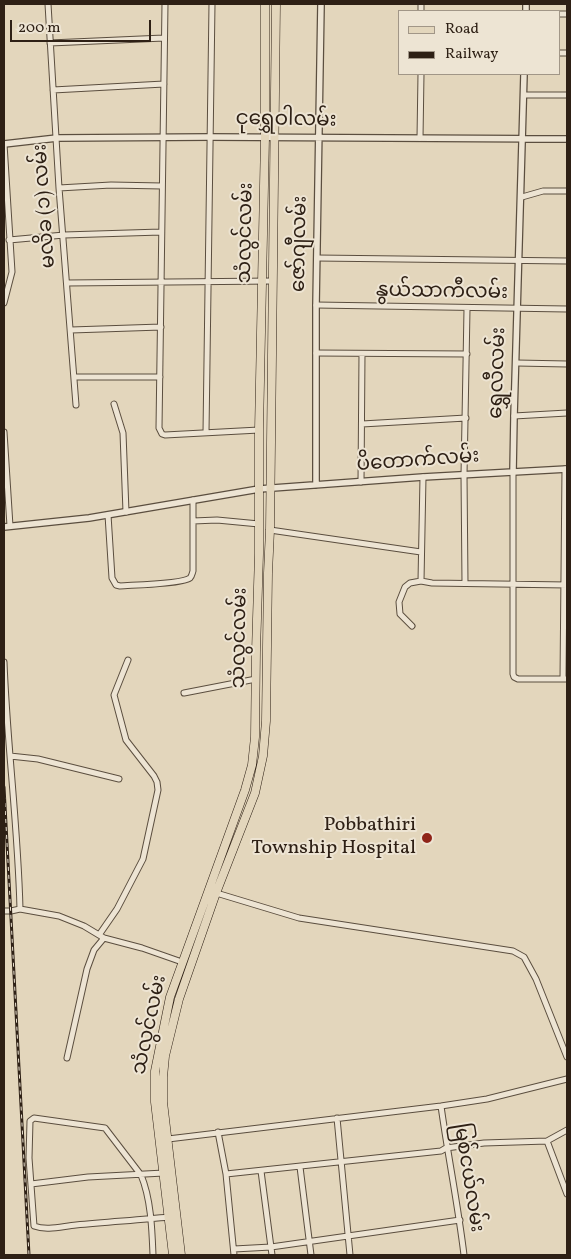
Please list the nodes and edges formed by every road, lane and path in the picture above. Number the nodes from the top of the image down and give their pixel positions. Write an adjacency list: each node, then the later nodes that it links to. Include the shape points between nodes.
1 (48, 4): 8 (street, မလိခ (၁) လမ်း)
2 (165, 4): 7 (street)
3 (212, 4): 15 (street)
4 (265, 4): 17 (main road, သံလွင်လမ်း)
5 (276, 4): 18 (main road, သံလွင်လမ်း)
6 (321, 4): 20 (street, ဇော်ဂျီလမ်း)
7 (164, 38): 8 (street); 11 (street)
8 (50, 43): 12 (street, မလိခ (၁) လမ်း)
9 (421, 75): 21 (street)
10 (524, 75): 13 (street, ရွှေလီလမ်း)
11 (164, 84): 12 (street); 16 (street)
12 (53, 90): 19 (street, မလိခ (၁) လမ်း)
13 (524, 95): 14 (street); 22 (street, ရွှေလီလမ်း)
14 (567, 95)
15 (210, 136): 16 (street, ငုရွှေဝါလမ်း); 17 (street, ငုရွှေဝါလမ်း); 36 (street)
16 (163, 137): 19 (street, ငုရွှေဝါလမ်း); 25 (street)
17 (265, 137): 18 (street, ငုရွှေဝါလမ်း); 37 (main road, သံလွင်လမ်း)
18 (275, 137): 20 (street, ငုရွှေဝါလမ်း); 38 (main road, သံလွင်လမ်း)
19 (57, 138): 24 (street, ငုရွှေဝါလမ်း); 26 (street, မလိခ (၁) လမ်း)
20 (319, 138): 21 (street, ငုရွှေဝါလမ်း); 32 (street, ဇော်ဂျီလမ်း)
21 (420, 138): 22 (street, ငုရွှေဝါလမ်း)
22 (523, 139): 23 (street, ငုရွှေဝါလမ်း); 28 (street, ရွှေလီလမ်း)
23 (567, 140)
24 (4, 144): 31 (street)
25 (162, 186): 26 (street); 29 (street)
26 (59, 188): 30 (street, မလိခ (၁) လမ်း)
27 (567, 191): 28 (street, via 543,191)
28 (522, 197): 33 (street, ရွှေလီလမ်း)
29 (161, 232): 30 (street); 35 (street)
30 (64, 235): 31 (street); 39 (street, မလိခ (၁) လမ်း)
31 (9, 240): 40 (street, via 12,272)
32 (317, 258): 33 (street); 41 (street, ဇော်ဂျီလမ်း)
33 (520, 261): 34 (street); 43 (street, ရွှေလီလမ်း)
34 (567, 262)
35 (161, 281): 36 (street); 39 (street); 45 (street)
36 (208, 281): 37 (street); 62 (street)
37 (262, 281): 38 (street); 60 (main road, သံလွင်လမ်း)
38 (273, 281): 69 (main road, သံလွင်လမ်း)
39 (67, 283): 46 (street, မလိခ (၁) လမ်း)
40 (4, 303)
41 (316, 306): 42 (street, နွယ်သာကီလမ်း); 47 (street, ဇော်ဂျီလမ်း)
42 (467, 309): 43 (street, နွယ်သာကီလမ်း); 49 (street)
43 (518, 309): 44 (street, နွယ်သာကီလမ်း); 50 (street, ရွှေလီလမ်း)
44 (567, 309)
45 (161, 327): 46 (street); 53 (street)
46 (71, 330): 52 (street, မလိခ (၁) လမ်း)
47 (316, 353): 48 (street); 68 (street, ဇော်ဂျီလမ်း)
48 (362, 354): 49 (street); 59 (street)
49 (467, 354): 58 (street)
50 (516, 364): 51 (street); 57 (street, ရွှေလီလမ်း)
51 (567, 364)
52 (75, 377): 53 (street); 55 (street, မလိခ (၁) လမ်း)
53 (160, 377): 62 (street, via 160,432 165,435)
54 (114, 404): 72 (street, via 123,433)
55 (76, 405)
56 (567, 413): 57 (street)
57 (514, 416): 64 (street, ရွှေလီလမ်း)
58 (466, 418): 59 (street); 65 (street)
59 (362, 424): 67 (street)
60 (258, 430): 62 (street); 70 (main road, သံလွင်လမ်း)
61 (4, 432): 76 (street)
62 (206, 432)
63 (566, 469): 64 (street, ပိတောက်လမ်း); 78 (street)
64 (514, 472): 65 (street, ပိတောက်လမ်း); 82 (street, ရွှေလီလမ်း)
65 (464, 475): 66 (street, ပိတောက်လမ်း); 81 (street)
66 (423, 477): 67 (street, ပိတောက်လမ်း); 79 (street)
67 (361, 482): 68 (street, ပိတောက်လမ်း)
68 (316, 485): 69 (street, ပိတောက်လမ်း)
69 (270, 488): 70 (street, ပိတောက်လမ်း); 77 (main road, သံလွင်လမ်း)
70 (259, 489): 71 (street, ပိတောက်လမ်း); 75 (main road, သံလွင်လမ်း)
71 (193, 500): 72 (street, ပိတောက်လမ်း); 74 (street)
72 (126, 512): 73 (street, ပိတောက်လမ်း)
73 (108, 515): 74 (street, via 112,578 120,586 192,576); 76 (street, ပိတောက်လမ်း)
74 (193, 521): 75 (street)
75 (259, 524): 88 (main road, သံလွင်လမ်း)
76 (7, 527)
77 (270, 530): 79 (street); 93 (main road, သံလွင်လမ်း, via 266,738 255,794)
78 (566, 535): 83 (street)
79 (421, 552): 80 (street)
80 (421, 581): 81 (street); 84 (street, via 405,587 399,602 400,614)
81 (465, 583): 82 (street)
82 (513, 585): 83 (street); 89 (street, ရွှေလီလမ်း, via 513,674 516,679)
83 (566, 585): 85 (street)
84 (412, 626)
85 (566, 629): 89 (street)
86 (128, 660): 96 (street, via 114,695 126,740 154,776 158,790 143,859)
87 (4, 662): 91 (street)
88 (256, 679): 90 (street); 93 (main road, သံလွင်လမ်း, via 252,765)
89 (565, 679)
90 (184, 693)
91 (10, 756): 92 (street, via 38,759); 94 (street, via 20,869)
92 (119, 779)
93 (212, 891): 97 (main road, သံလွင်လမ်း); 98 (main road, သံလွင်လမ်း); 99 (street, via 299,918 513,951 524,957 536,979)
94 (20, 908): 95 (street); 96 (street, via 59,916)
95 (4, 910)
96 (102, 937): 97 (street); 100 (street, via 86,970)
97 (182, 962): 98 (main road, သံလွင်လမ်း, via 170,997)
98 (167, 1031): 106 (main road, သံလွင်လမ်း, via 162,1090); 112 (main road, သံလွင်လမ်း, via 155,1071 154,1087)
99 (567, 1056)
100 (67, 1058)
101 (567, 1079): 102 (street, via 487,1099)
102 (441, 1106): 103 (street); 108 (street, မြစ်ငယ်လမ်း)
103 (338, 1118): 105 (street); 109 (street)
104 (567, 1130): 107 (street)
105 (218, 1132): 106 (street); 113 (street)
106 (168, 1139): 126 (main road, သံလွင်လမ်း)
107 (547, 1141): 108 (street); 116 (street)
108 (446, 1148): 109 (street); 119 (street, မြစ်ငယ်လမ်း)
109 (341, 1162): 110 (street); 120 (street)
110 (300, 1167): 111 (street); 121 (street)
111 (261, 1171): 113 (street); 122 (street)
112 (164, 1173): 114 (street); 117 (main road, သံလွင်လမ်း)
113 (226, 1174): 123 (street)
114 (141, 1175): 115 (street); 115 (street, via 105,1128 34,1118 30,1121); 118 (street)
115 (30, 1184): 118 (street, via 34,1226 40,1228)
116 (567, 1194)
117 (169, 1217): 118 (street); 125 (main road, သံလွင်လမ်း)
118 (150, 1219): 124 (street)
119 (460, 1220): 120 (street); 130 (street, မြစ်ငယ်လမ်း)
120 (348, 1237): 121 (street); 129 (street)
121 (310, 1242): 122 (street); 128 (street)
122 (271, 1247): 123 (street); 127 (street)
123 (234, 1252)
124 (153, 1255)
125 (173, 1255)
126 (181, 1255)
127 (272, 1255)
128 (311, 1255)
129 (350, 1255)
130 (464, 1255)

